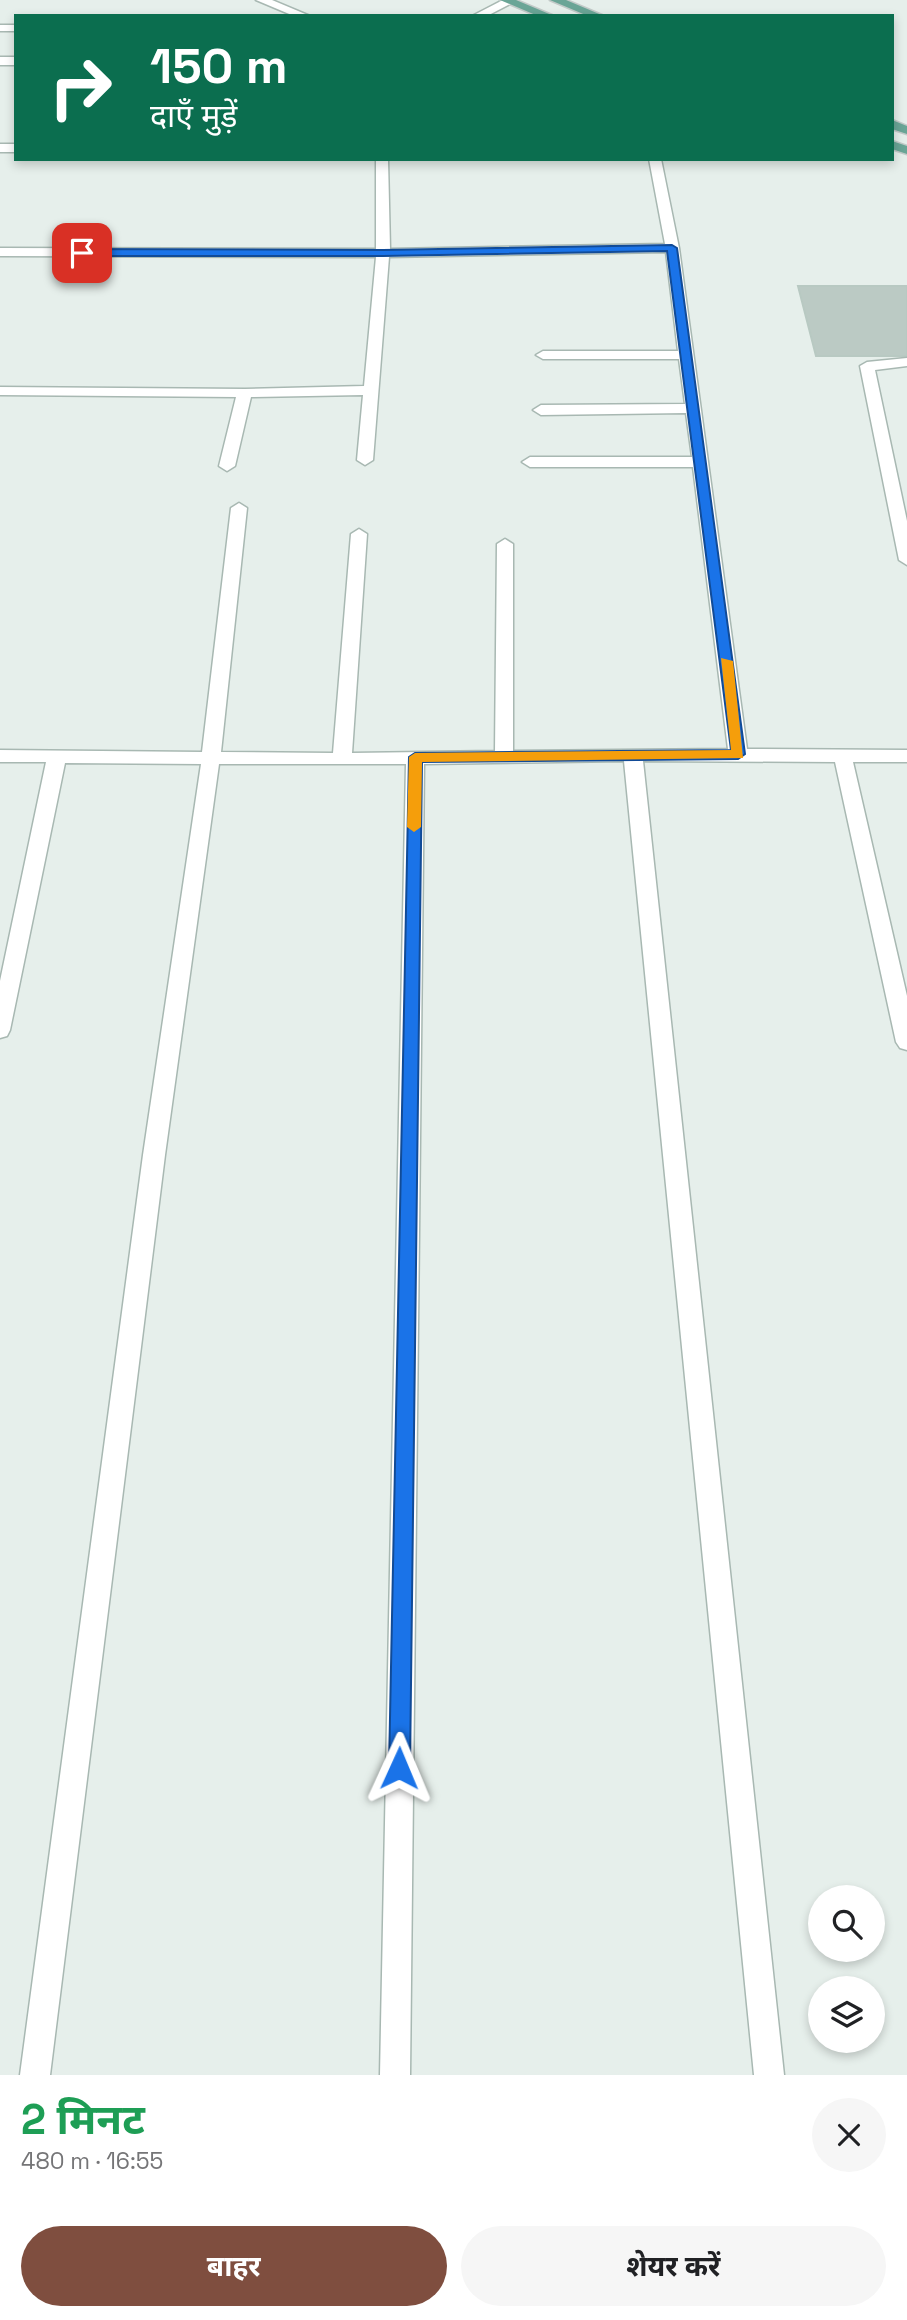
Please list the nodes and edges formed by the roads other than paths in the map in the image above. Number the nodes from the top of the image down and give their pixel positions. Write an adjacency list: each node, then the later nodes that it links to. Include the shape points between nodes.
1 (262, 0): 4 (street)
2 (556, 0): 7 (main road)
3 (508, 1): 5 (street); 6 (main road)
4 (300, 14)
5 (481, 14)
6 (544, 14)
7 (594, 14)
8 (382, 161): 12 (street)
9 (655, 161): 10 (street)
10 (672, 248): 12 (street); 14 (street)
11 (0, 252): 12 (street)
12 (383, 253): 16 (street)
13 (543, 355): 14 (street)
14 (686, 355): 19 (street)
15 (907, 362): 28 (street, via 867,366)
16 (371, 390): 18 (street); 21 (street)
17 (0, 391): 18 (street)
18 (246, 393): 24 (street)
19 (693, 408): 20 (street); 23 (street)
20 (541, 410)
21 (365, 460)
22 (530, 462): 23 (street)
23 (700, 462): 29 (street)
24 (227, 466)
25 (239, 508): 33 (street)
26 (359, 534): 38 (street)
27 (505, 544): 37 (street)
28 (907, 560)
29 (738, 754): 30 (street); 34 (street)
30 (633, 755): 37 (street); 43 (street)
31 (0, 756): 32 (street)
32 (57, 756): 33 (street); 39 (street)
33 (211, 756): 38 (street); 41 (street, via 154,1155)
34 (843, 756): 35 (street); 40 (street)
35 (907, 756)
36 (415, 757): 37 (street); 38 (street); 42 (street)
37 (504, 757)
38 (342, 759)
39 (0, 1030)
40 (907, 1042)
41 (35, 2075)
42 (395, 2075)
43 (769, 2075)

